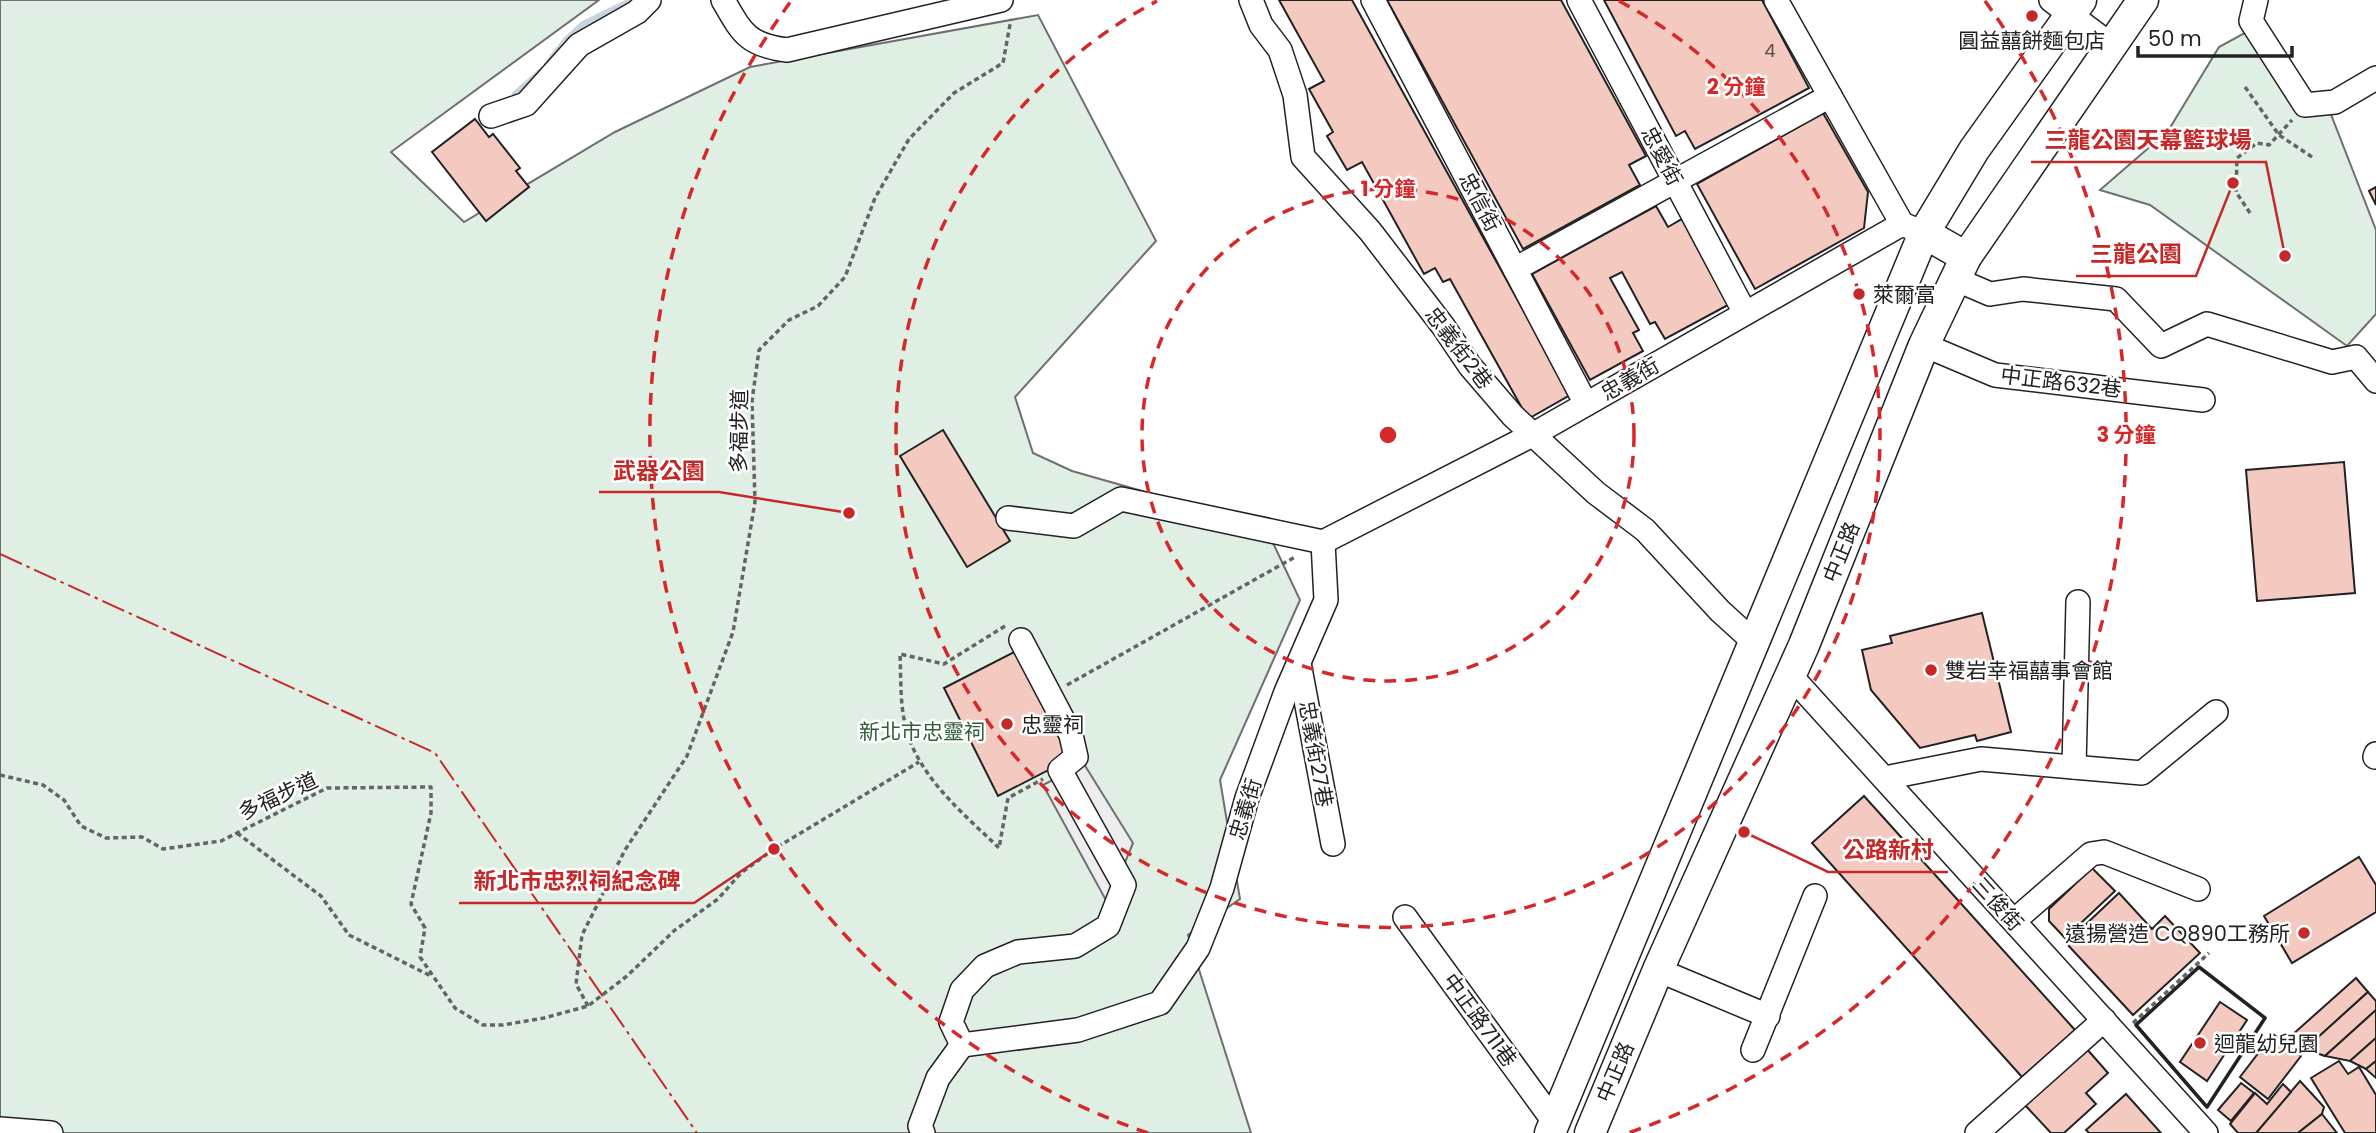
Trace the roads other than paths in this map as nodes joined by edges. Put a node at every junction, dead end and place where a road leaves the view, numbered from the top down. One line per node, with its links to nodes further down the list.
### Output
1 (649, 0): 14 (street)
2 (723, 0): 10 (street)
3 (1251, 0): 24 (street, 忠義街2巷)
4 (1373, 0): 18 (street, 忠信街)
5 (1579, 0): 15 (street, 忠愛街)
6 (1776, 0): 13 (street)
7 (2143, 0): 11 (main road, 中正路)
8 (2256, 0): 12 (street)
9 (2068, 5): 11 (street); 16 (main road, 中正路)
10 (1007, 6)
11 (2112, 46): 17 (main road, 中正路)
12 (2376, 79)
13 (1829, 96): 15 (street); 16 (street)
14 (491, 116)
15 (1675, 181): 18 (street); 19 (street, 忠愛街)
16 (1913, 228): 17 (main road); 19 (street, 忠義街); 29 (main road, 中正路)
17 (1961, 268): 20 (main road, 中正路); 21 (street)
18 (1515, 269): 23 (street, 忠信街)
19 (1745, 313): 23 (street, 忠義街)
20 (1924, 345): 22 (street, 中正路632巷); 31 (main road, 中正路)
21 (2376, 381)
22 (2203, 400)
23 (1586, 404): 24 (street, 忠義街)
24 (1534, 434): 26 (street, 忠義街); 29 (street, 忠義街2巷)
25 (1007, 518): 26 (street)
26 (1323, 542): 30 (street, 忠義街)
27 (2078, 602): 33 (street)
28 (1021, 640): 43 (street)
29 (1753, 641): 31 (main road); 45 (main road, 中正路)
30 (1299, 663): 35 (street, 忠義街27巷); 43 (street, 忠義街)
31 (1790, 675): 34 (street, 三俊街); 40 (main road, 中正路)
32 (2216, 712): 33 (street)
33 (2074, 767): 34 (street)
34 (1885, 778): 39 (street, 三俊街)
35 (1332, 844)
36 (2198, 889): 39 (street)
37 (1815, 895): 41 (street)
38 (1405, 917): 45 (street, 中正路711巷)
39 (2014, 921): 42 (street, 三俊街)
40 (1658, 970): 41 (street); 49 (main road, 中正路)
41 (1768, 1016): 44 (street)
42 (2111, 1028): 50 (street); 51 (street, 三俊街)
43 (962, 1045): 48 (street)
44 (1752, 1051)
45 (1552, 1128)
46 (0, 1129): 47 (street)
47 (51, 1133)
48 (923, 1133)
49 (1590, 1133)
50 (1977, 1133)
51 (2206, 1133)

